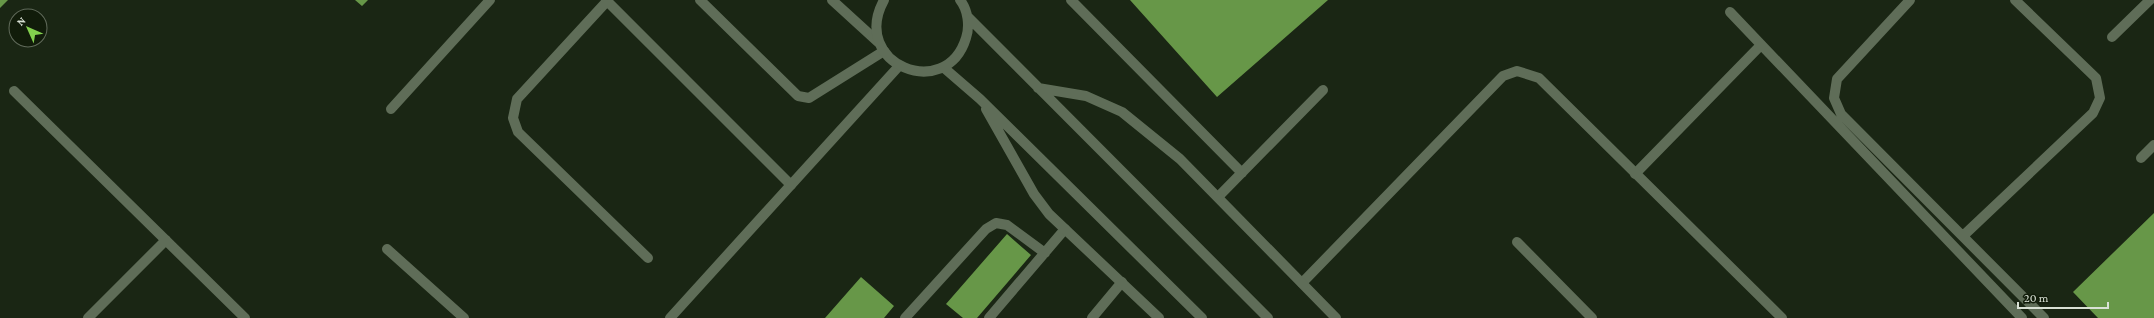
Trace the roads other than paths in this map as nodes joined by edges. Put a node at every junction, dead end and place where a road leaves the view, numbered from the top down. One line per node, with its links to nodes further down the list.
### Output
1 (490, 0): 22 (street)
2 (700, 0): 15 (street)
3 (832, 0): 15 (street)
4 (884, 0): 15 (street)
5 (960, 0): 12 (street)
6 (1071, 0): 25 (street)
7 (1910, 0): 30 (street)
8 (2015, 0): 30 (street)
9 (2150, 0): 13 (street)
10 (607, 1): 27 (street); 35 (street)
11 (1730, 12): 14 (street)
12 (967, 16): 17 (street); 18 (street)
13 (2112, 38)
14 (1761, 45): 26 (street); 51 (street)
15 (881, 47): 16 (street)
16 (899, 66): 17 (street); 27 (street)
17 (943, 67): 21 (street)
18 (1038, 88): 28 (street); 47 (street)
19 (1323, 90): 25 (street)
20 (14, 91): 31 (street)
21 (980, 99): 29 (street); 46 (street)
22 (391, 109)
23 (2154, 145): 24 (street)
24 (2141, 158)
25 (1242, 173): 28 (street)
26 (1636, 174): 37 (street); 50 (street)
27 (791, 185): 41 (street)
28 (1218, 197): 37 (street)
29 (1065, 229): 34 (street); 36 (street)
30 (1963, 236): 52 (street)
31 (166, 240): 38 (street); 39 (street)
32 (1518, 242): 49 (street)
33 (387, 249): 40 (street)
34 (1045, 253): 42 (street); 43 (street)
35 (648, 258)
36 (1122, 282): 44 (street); 45 (street)
37 (1302, 283): 48 (street)
38 (88, 318)
39 (245, 318)
40 (464, 318)
41 (670, 318)
42 (905, 318)
43 (988, 318)
44 (1092, 318)
45 (1159, 318)
46 (1202, 318)
47 (1268, 318)
48 (1336, 318)
49 (1592, 318)
50 (1782, 318)
51 (2022, 318)
52 (2044, 318)

